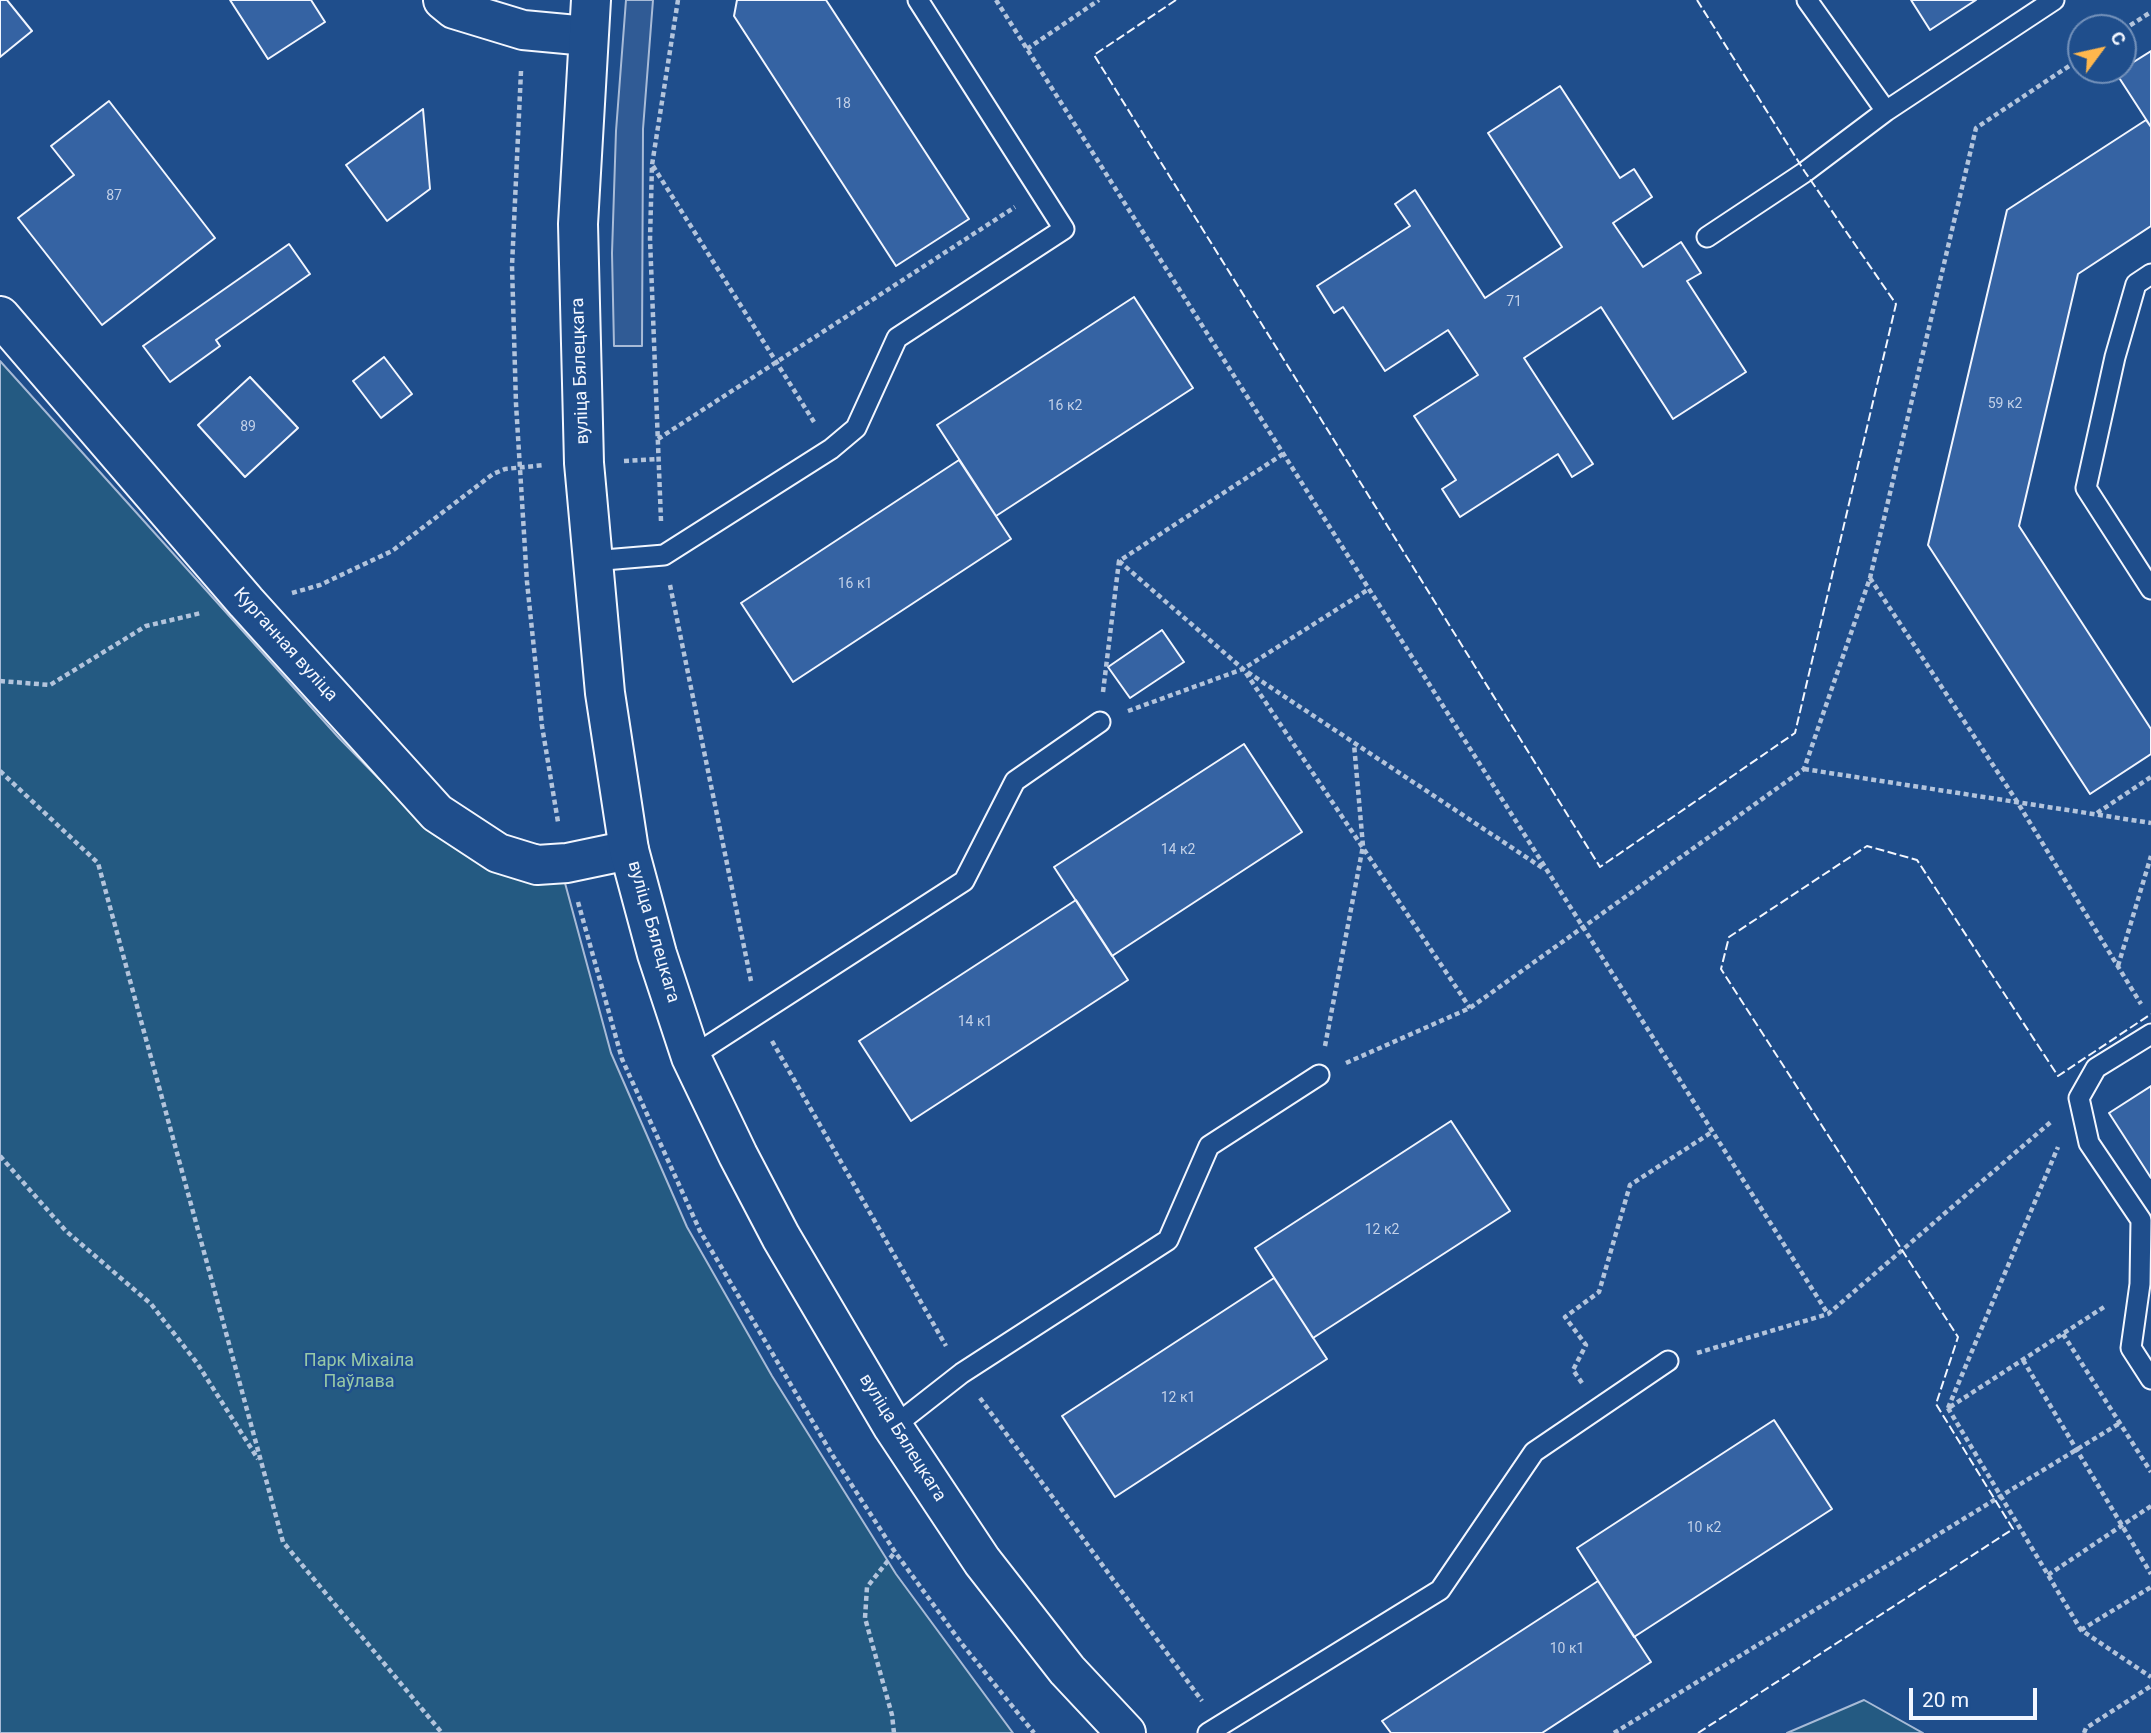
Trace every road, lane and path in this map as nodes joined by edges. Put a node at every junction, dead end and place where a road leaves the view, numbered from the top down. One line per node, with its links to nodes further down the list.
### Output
1 (443, 0): 8 (street)
2 (678, 0): 12 (path)
3 (918, 0): 13 (lane)
4 (996, 0): 9 (path)
5 (1099, 0): 9 (path)
6 (1807, 0): 11 (lane)
7 (2054, 0): 11 (lane)
8 (589, 18): 26 (street, вуліца Бялецкага)
9 (1027, 49): 20 (path)
10 (2067, 67): 28 (path)
11 (1885, 111): 14 (lane)
12 (652, 165): 17 (path); 18 (path)
13 (1040, 191): 17 (path); 19 (lane)
14 (1707, 237)
15 (2151, 275): 29 (lane)
16 (0, 316): 41 (street, Курганная вуліца)
17 (776, 363): 18 (path); 19 (path)
18 (657, 439): 21 (path)
19 (831, 449): 25 (lane)
20 (1283, 454): 27 (path); 30 (path)
21 (658, 458): 22 (path); 25 (path)
22 (617, 461)
23 (553, 465): 24 (path)
24 (519, 467)
25 (664, 555): 26 (lane); 48 (path)
26 (592, 561): 41 (street, вуліца Бялецкага)
27 (1119, 561): 31 (path); 32 (path)
28 (1870, 578): 34 (path); 37 (path)
29 (2151, 589)
30 (1369, 590): 31 (path); 43 (path)
31 (1243, 669): 32 (path); 33 (path); 40 (path)
32 (1100, 722): 48 (lane)
33 (1353, 743): 40 (path); 43 (path)
34 (1804, 769): 37 (path); 44 (path)
35 (0, 771): 67 (path)
36 (2151, 777): 38 (path)
37 (2016, 800): 38 (path); 45 (path)
38 (2096, 814): 39 (path)
39 (2151, 823)
40 (1363, 846): 47 (path); 51 (path)
41 (629, 850): 50 (street, вуліца Бялецкага)
42 (2151, 856): 45 (path)
43 (1548, 872): 44 (path)
44 (1583, 927): 47 (path); 53 (path)
45 (2118, 966): 46 (path)
46 (2143, 1006)
47 (1470, 1008): 51 (path)
48 (757, 1015): 50 (lane); 60 (path)
49 (2151, 1034): 52 (lane)
50 (691, 1056): 65 (street, вуліца Бялецкага)
51 (1319, 1075): 60 (lane)
52 (2079, 1098): 55 (lane); 56 (path); 63 (path)
53 (1712, 1132): 56 (path); 62 (path)
54 (0, 1156): 67 (path)
55 (2140, 1284): 57 (path); 61 (lane)
56 (1828, 1314): 59 (path)
57 (2063, 1334): 58 (path); 64 (path)
58 (2023, 1360): 63 (path); 66 (path)
59 (1668, 1361): 62 (lane)
60 (962, 1373): 65 (lane); 79 (path)
61 (2151, 1379)
62 (1597, 1407): 79 (lane)
63 (1948, 1408): 69 (path)
64 (2120, 1423): 66 (path); 68 (path)
65 (893, 1427): 82 (street, вуліца Бялецкага)
66 (2076, 1450): 69 (path); 71 (path)
67 (261, 1462): 80 (path)
68 (2151, 1472)
69 (2001, 1496): 74 (path); 83 (path)
70 (2151, 1506): 71 (path)
71 (2122, 1525): 73 (path); 74 (path)
72 (895, 1552): 81 (path)
73 (2151, 1574)
74 (2048, 1575): 76 (path)
75 (2151, 1587): 76 (path)
76 (2081, 1629): 77 (path)
77 (2151, 1677)
78 (2151, 1686): 84 (path)
79 (1214, 1729)
80 (442, 1733)
81 (894, 1733)
82 (1126, 1733)
83 (1614, 1733)
84 (2084, 1733)

